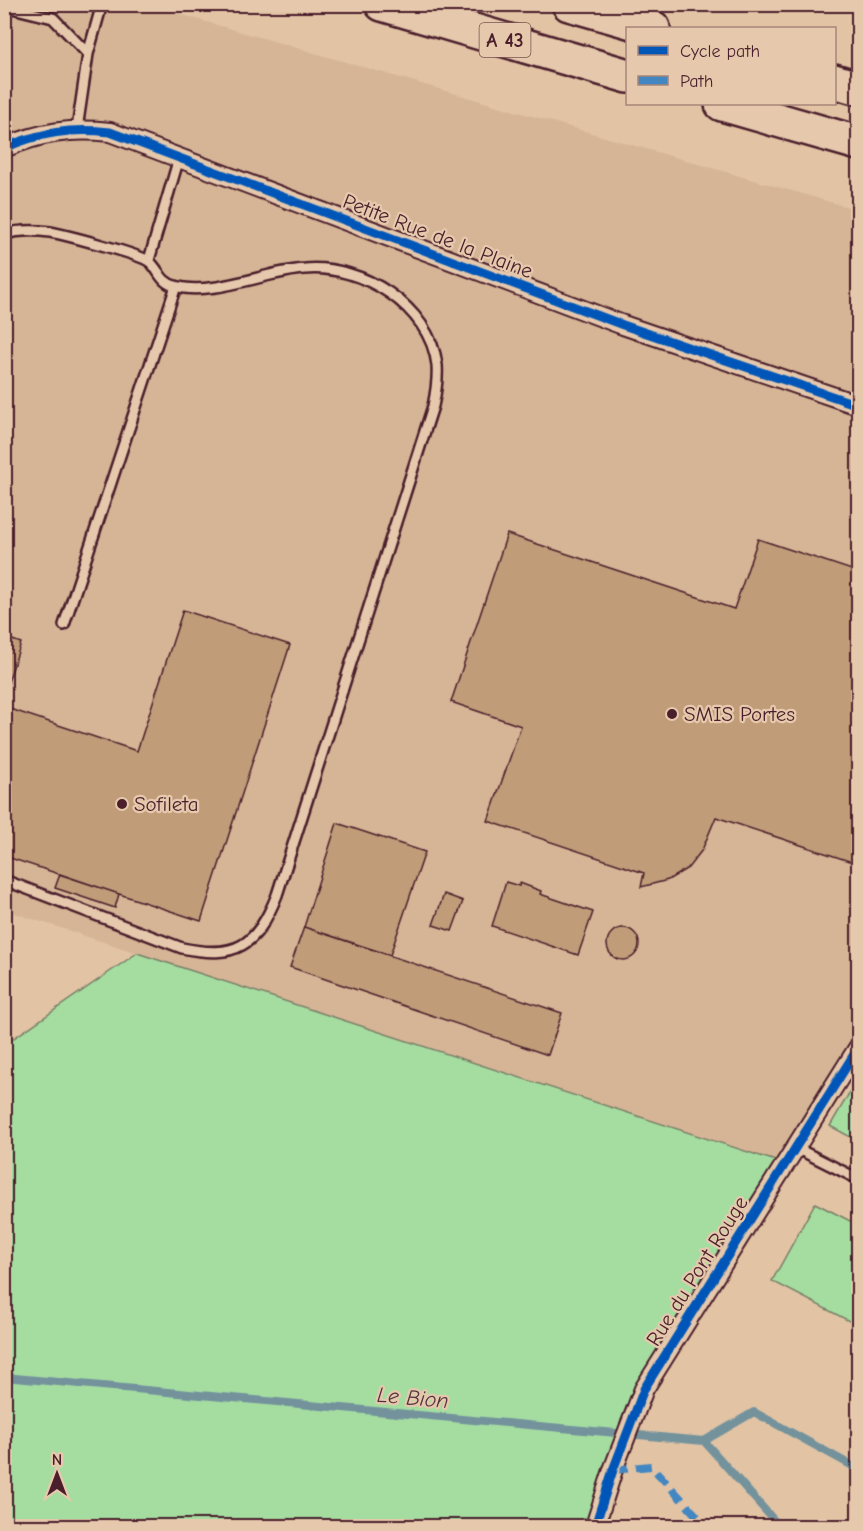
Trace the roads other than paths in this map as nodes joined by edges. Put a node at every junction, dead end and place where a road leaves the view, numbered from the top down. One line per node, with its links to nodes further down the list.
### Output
1 (102, 4): 6 (lane)
2 (382, 4): 7 (highway, A 43)
3 (569, 4): 5 (highway)
4 (4, 6): 6 (lane)
5 (650, 27)
6 (88, 54): 11 (lane)
7 (626, 76)
8 (836, 82): 9 (highway)
9 (858, 88)
10 (725, 105): 12 (highway)
11 (77, 129): 13 (street, Petite Rue de la Plaine); 14 (street, Petite Rue de la Plaine)
12 (858, 143)
13 (4, 148)
14 (179, 158): 16 (lane); 18 (street, Petite Rue de la Plaine)
15 (4, 234): 16 (lane)
16 (149, 260): 17 (lane)
17 (176, 286): 19 (lane); 20 (lane)
18 (858, 405)
19 (63, 625)
20 (4, 880)
21 (858, 1048): 22 (street, Rue du Pont Rouge)
22 (796, 1148): 23 (lane); 24 (street, Rue du Pont Rouge)
23 (858, 1179)
24 (595, 1527)

